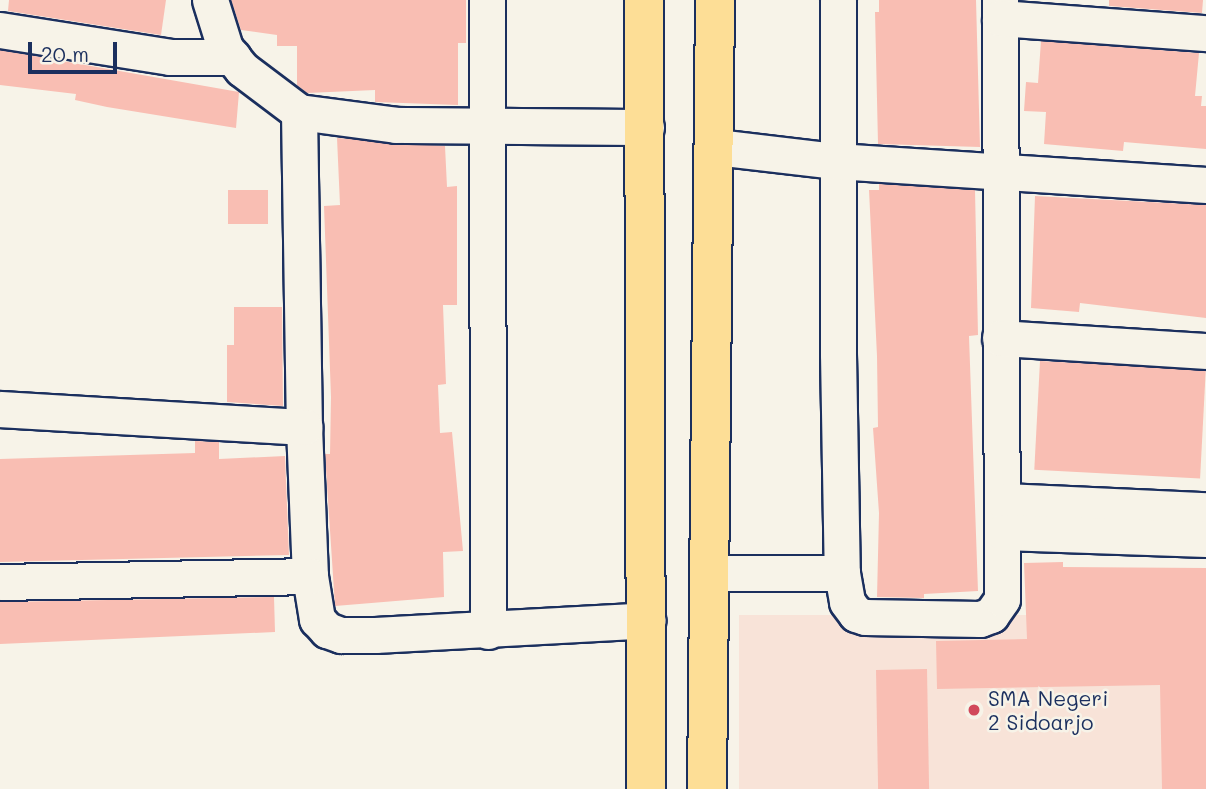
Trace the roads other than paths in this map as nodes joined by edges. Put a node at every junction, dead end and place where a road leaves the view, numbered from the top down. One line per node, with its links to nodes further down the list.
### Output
1 (210, 0): 9 (street)
2 (487, 0): 11 (street)
3 (644, 0): 12 (main road)
4 (715, 0): 13 (main road)
5 (838, 0): 14 (street)
6 (1000, 9): 8 (street); 15 (street)
7 (0, 30): 9 (street)
8 (1206, 33)
9 (233, 57): 10 (street)
10 (299, 112): 11 (street); 20 (street)
11 (486, 127): 12 (street); 29 (street)
12 (646, 127): 28 (main road)
13 (716, 147): 14 (street); 24 (main road)
14 (836, 161): 15 (street); 25 (street)
15 (998, 173): 16 (street); 17 (street)
16 (1206, 185)
17 (1000, 338): 18 (street); 22 (street)
18 (1206, 351)
19 (0, 409): 20 (street)
20 (304, 426): 26 (street)
21 (1206, 510): 22 (street)
22 (1004, 516): 23 (street); 25 (street)
23 (1206, 539)
24 (712, 573): 25 (street); 31 (main road)
25 (842, 573)
26 (310, 576): 27 (street); 29 (street)
27 (0, 582)
28 (648, 620): 29 (street); 30 (main road)
29 (488, 631)
30 (646, 789)
31 (707, 789)

